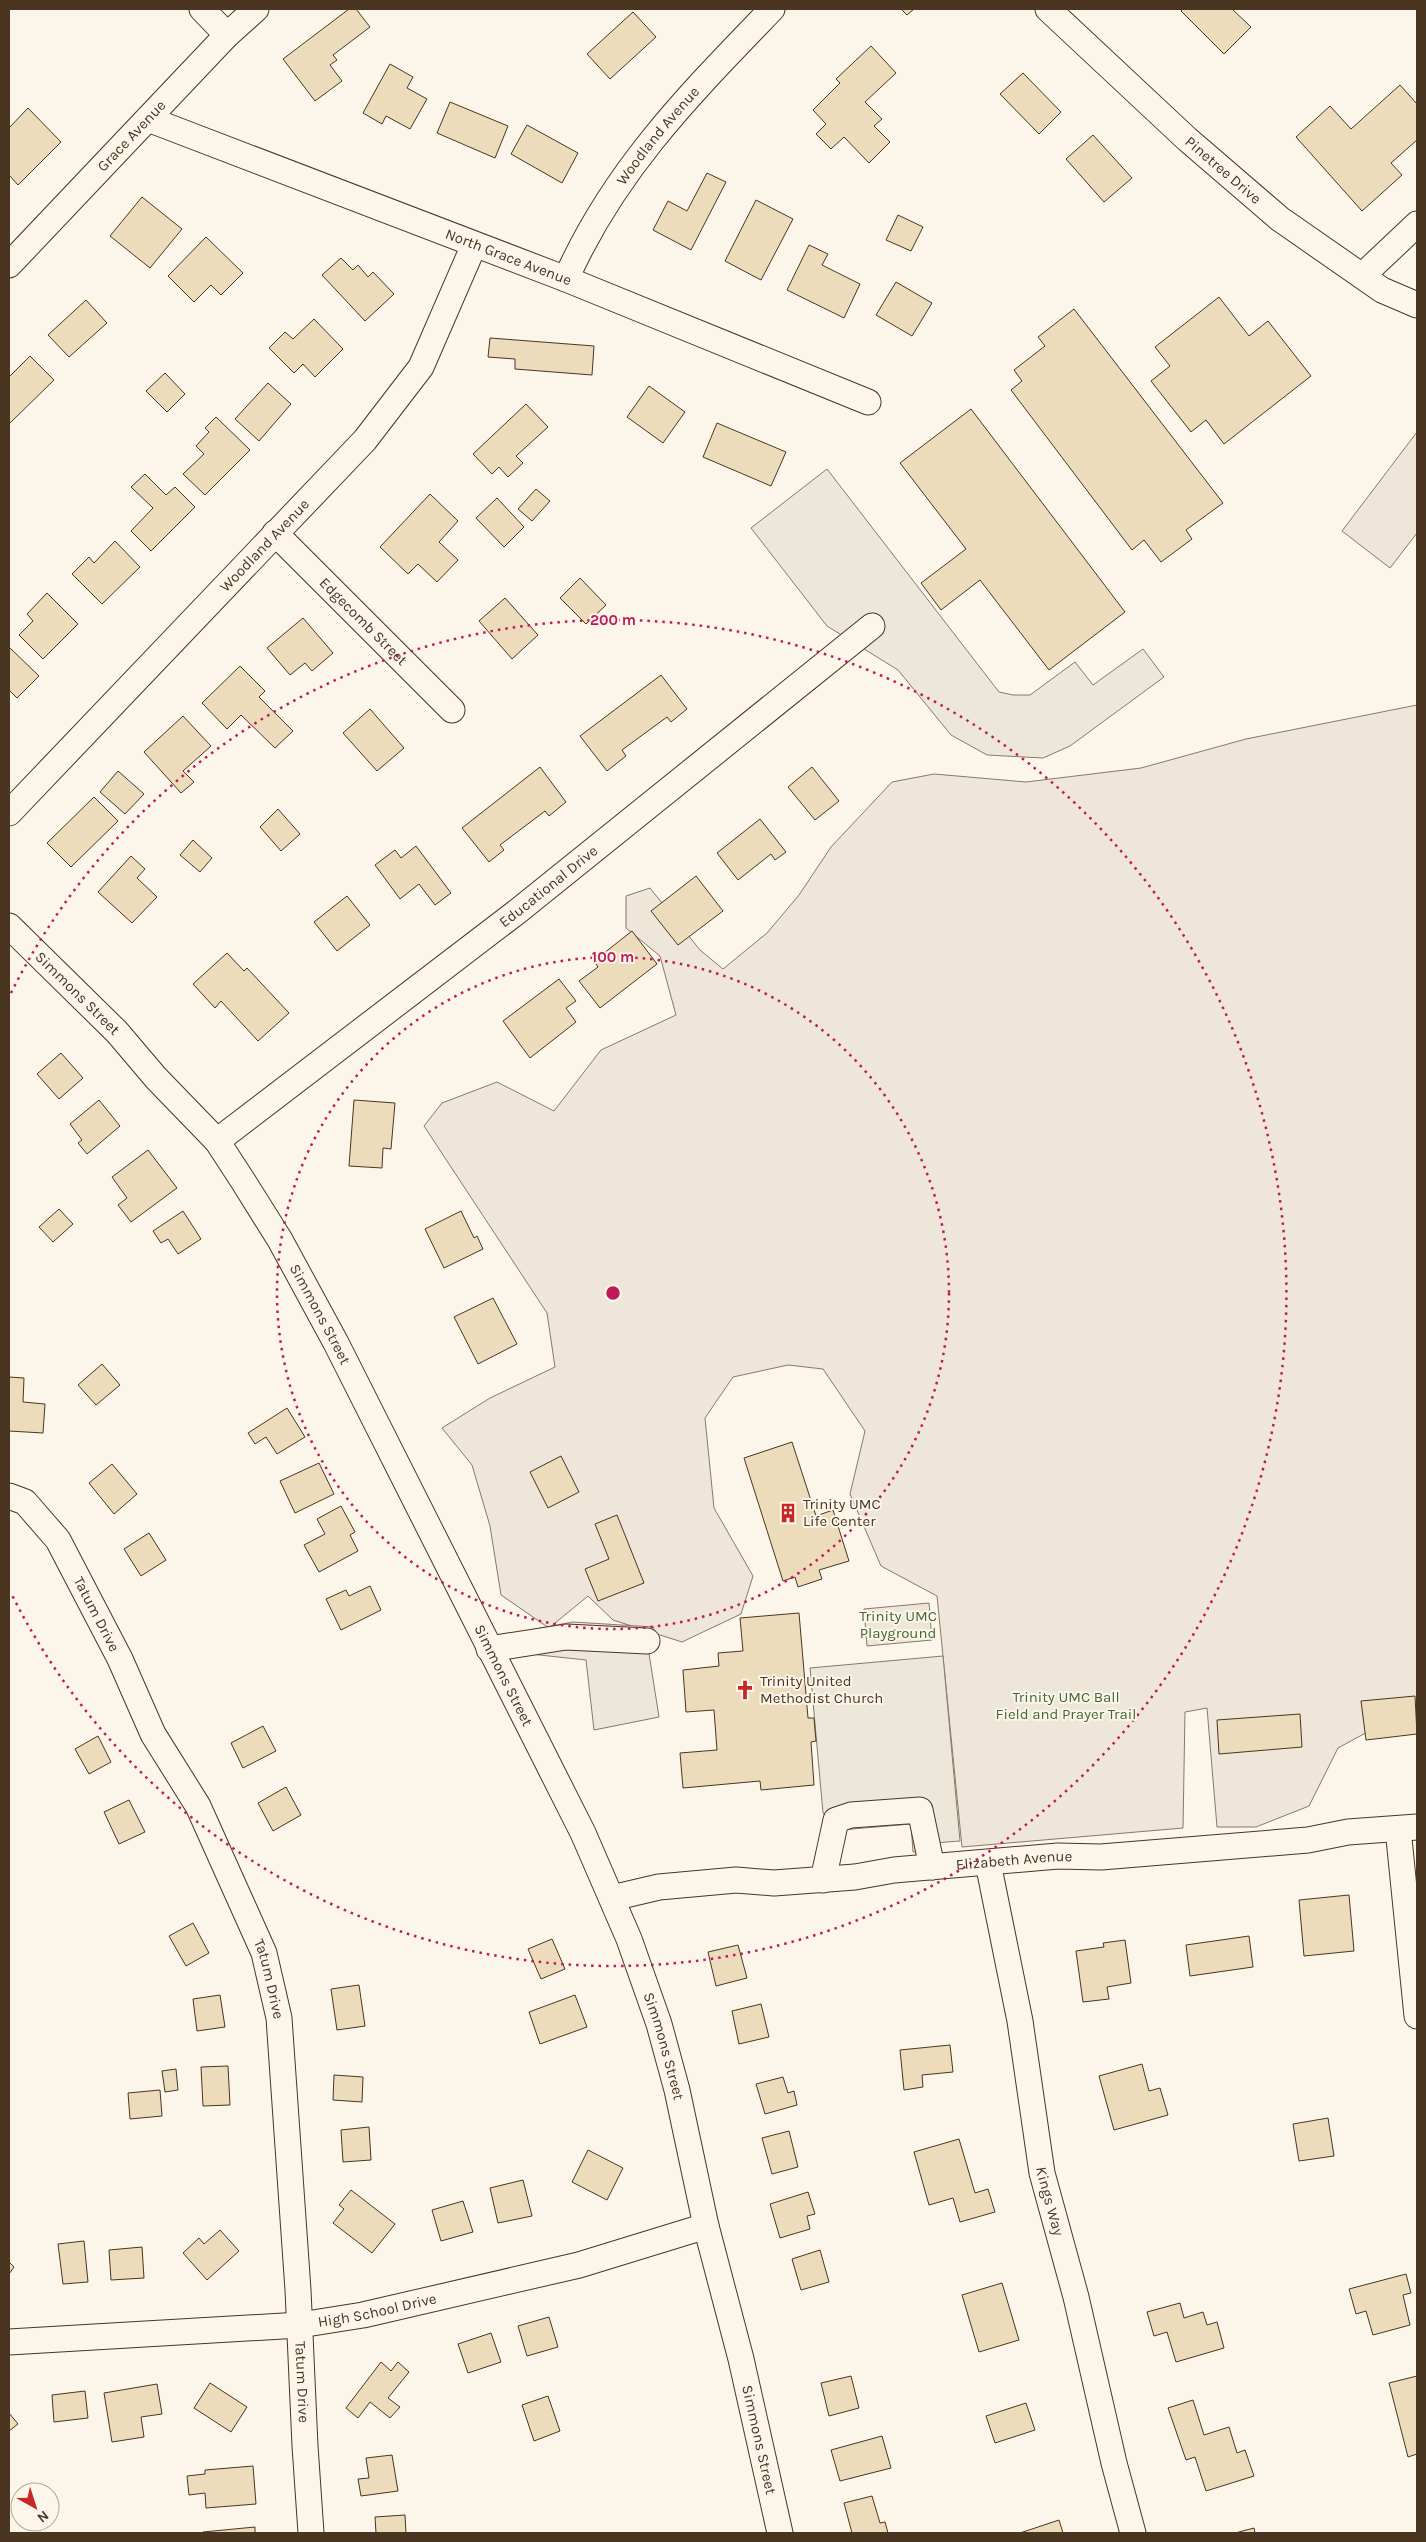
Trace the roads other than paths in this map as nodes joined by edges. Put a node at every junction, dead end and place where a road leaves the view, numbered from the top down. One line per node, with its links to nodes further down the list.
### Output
1 (202, 9): 5 (street)
2 (256, 9): 5 (street, Grace Avenue)
3 (772, 9): 11 (street, Woodland Avenue)
4 (1048, 9): 10 (street, Pinetree Drive)
5 (227, 35): 6 (street, Grace Avenue)
6 (148, 119): 8 (street, North Grace Avenue); 9 (street, Grace Avenue)
7 (1417, 224): 10 (street)
8 (474, 245): 11 (street, North Grace Avenue); 14 (street, Woodland Avenue)
9 (9, 265)
10 (1362, 276): 12 (street, Pinetree Drive)
11 (566, 279): 13 (street, North Grace Avenue)
12 (1417, 305)
13 (868, 402)
14 (275, 533): 16 (street, Edgecomb Street); 17 (street, Woodland Avenue)
15 (872, 626): 19 (street, Educational Drive)
16 (452, 710)
17 (9, 812)
18 (9, 926): 19 (street, Simmons Street)
19 (217, 1140): 22 (street, Simmons Street)
20 (9, 1496): 30 (street, Tatum Drive)
21 (647, 1641): 22 (street)
22 (489, 1649): 27 (street, Simmons Street)
23 (1407, 1828): 24 (street, Elizabeth Avenue); 28 (street)
24 (988, 1863): 25 (street, Elizabeth Avenue); 34 (street, Kings Way)
25 (932, 1867): 26 (street, Elizabeth Avenue); 26 (street)
26 (823, 1880): 27 (street, Elizabeth Avenue)
27 (612, 1898): 29 (street, Simmons Street)
28 (1417, 2016)
29 (706, 2226): 30 (street, High School Drive); 33 (street, Simmons Street)
30 (300, 2324): 31 (street, High School Drive); 32 (street, Tatum Drive)
31 (9, 2342)
32 (311, 2533)
33 (780, 2533)
34 (1133, 2533)

